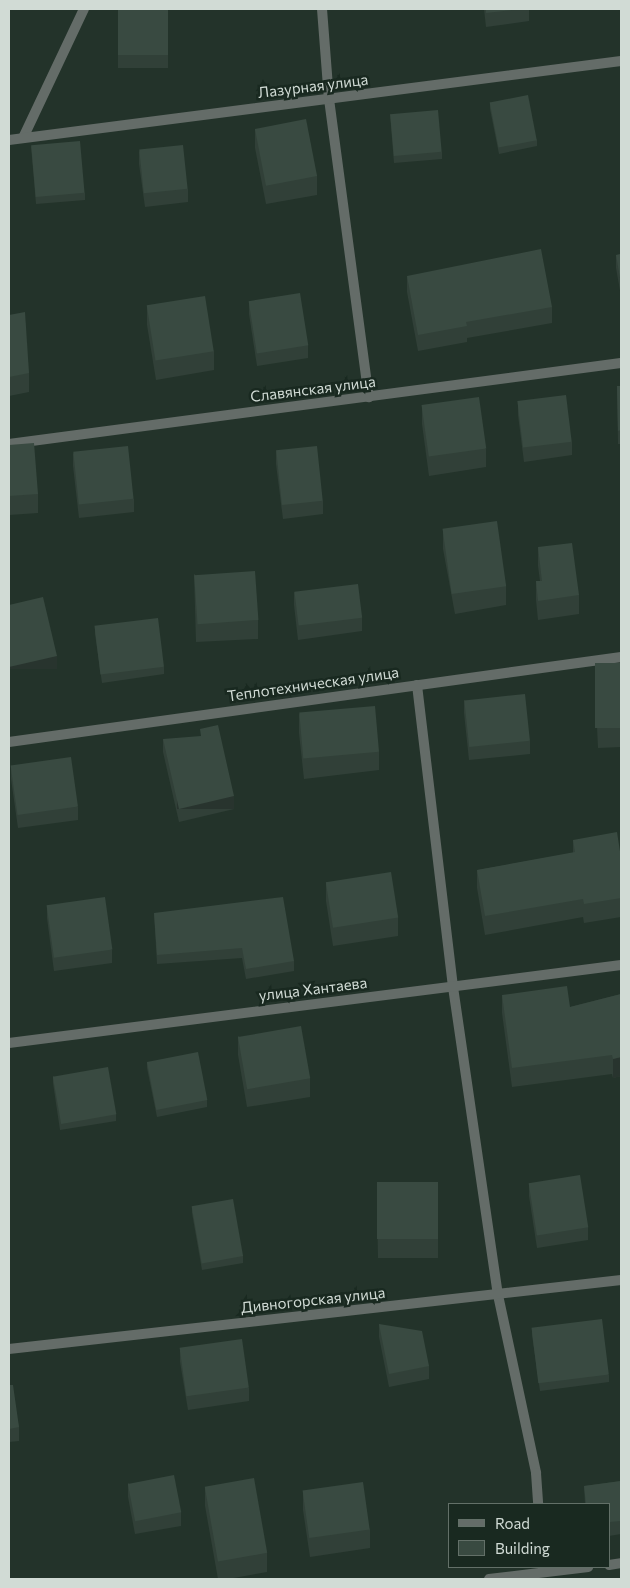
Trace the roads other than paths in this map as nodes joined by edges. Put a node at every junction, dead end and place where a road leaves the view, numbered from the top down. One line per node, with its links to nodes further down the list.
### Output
1 (84, 9): 5 (street)
2 (322, 9): 4 (street)
3 (621, 61): 4 (street, Лазурная улица)
4 (329, 99): 5 (street, Лазурная улица); 8 (street)
5 (23, 138): 6 (street, Лазурная улица)
6 (9, 140)
7 (621, 363): 8 (street, Славянская улица)
8 (369, 397): 9 (street, Славянская улица)
9 (9, 444)
10 (621, 657): 11 (street, Теплотехническая улица)
11 (417, 685): 12 (street, Теплотехническая улица); 14 (street)
12 (9, 742)
13 (621, 966): 14 (street, улица Хантаева)
14 (453, 987): 15 (street, улица Хантаева); 17 (street)
15 (9, 1043)
16 (621, 1280): 17 (street, Дивногорская улица)
17 (498, 1295): 18 (street, Дивногорская улица); 19 (street)
18 (9, 1349)
19 (538, 1503)
20 (580, 1568): 21 (street)
21 (540, 1573): 22 (street)
22 (489, 1579)

